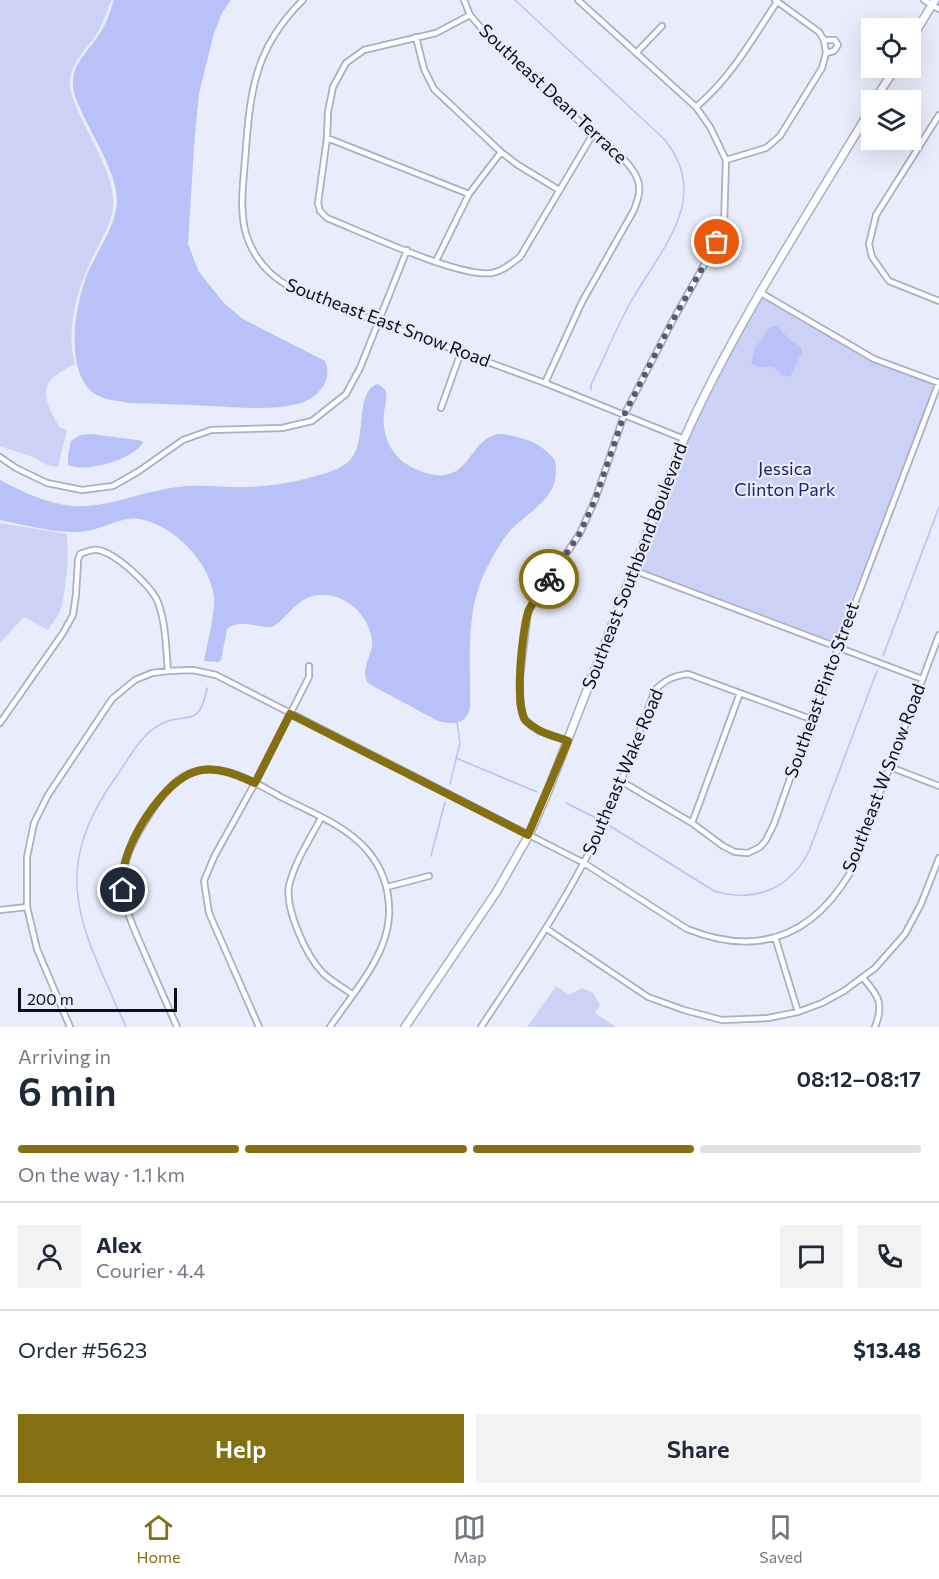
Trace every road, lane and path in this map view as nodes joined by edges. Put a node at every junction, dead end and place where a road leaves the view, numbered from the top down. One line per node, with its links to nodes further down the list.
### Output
1 (303, 0): 27 (street, Southeast East Snow Road)
2 (464, 0): 7 (street, Southeast Dean Terrace)
3 (579, 0): 12 (street)
4 (924, 0): 6 (street)
5 (776, 1): 11 (street); 14 (street)
6 (935, 5): 8 (street)
7 (470, 15): 10 (street); 17 (street, Southeast Dean Terrace)
8 (921, 25)
9 (662, 26): 12 (street)
10 (416, 37): 18 (street); 19 (street)
11 (824, 40): 13 (street); 13 (street)
12 (636, 53): 14 (street)
13 (826, 53): 20 (street)
14 (696, 107): 20 (street)
15 (939, 115): 26 (street)
16 (861, 125): 25 (street, Southeast Southbend Boulevard)
17 (593, 134): 21 (street); 29 (street, Southeast Dean Terrace)
18 (327, 138): 22 (street); 23 (street)
19 (501, 152): 21 (street); 22 (street)
20 (726, 160): 32 (street)
21 (559, 190): 24 (street)
22 (469, 194): 24 (street)
23 (407, 250): 24 (street); 27 (street)
24 (436, 261)
25 (760, 293): 30 (street); 33 (street, Southeast Southbend Boulevard)
26 (939, 301)
27 (378, 323): 28 (street, Southeast East Snow Road); 34 (street)
28 (461, 352): 29 (street, Southeast East Snow Road); 31 (street)
29 (545, 383): 32 (street, Southeast East Snow Road)
30 (939, 383): 37 (street, Southeast Pinto Street)
31 (441, 408)
32 (624, 415): 33 (street, Southeast East Snow Road); 45 (street)
33 (684, 439): 35 (street, Southeast Southbend Boulevard)
34 (0, 457)
35 (633, 570): 37 (street); 45 (street, Southeast Southbend Boulevard)
36 (939, 635): 40 (street, Southeast W Snow Road)
37 (838, 648): 40 (street); 43 (street, Southeast Pinto Street)
38 (309, 666): 42 (street)
39 (168, 670): 42 (street, Southeast W Snow Road); 44 (street); 57 (street, Southeast W Snow Road)
40 (921, 679): 46 (street, Southeast W Snow Road)
41 (740, 693): 43 (street, Southeast Wake Road); 47 (street, Southeast Wake Road); 51 (street)
42 (290, 714): 48 (street); 52 (street, Southeast W Snow Road)
43 (811, 719): 51 (street, Southeast Pinto Street)
44 (0, 723)
45 (568, 741): 52 (street, Southeast Southbend Boulevard)
46 (890, 767): 49 (street); 60 (street, Southeast W Snow Road)
47 (621, 781): 51 (street, Southeast Pinto Street); 54 (street, Southeast Wake Road)
48 (255, 783): 50 (street); 66 (street); 67 (street)
49 (939, 786)
50 (321, 818): 56 (street); 62 (street)
51 (692, 823)
52 (528, 835): 54 (street, Southeast W Snow Road); 69 (street, Southeast Southbend Boulevard)
53 (939, 858): 61 (street)
54 (584, 863): 59 (street, Southeast Wake Road); 60 (street, Southeast W Snow Road)
55 (429, 876): 56 (street)
56 (387, 887): 62 (street)
57 (27, 907): 58 (street); 65 (street, Southeast W Snow Road)
58 (0, 910)
59 (547, 929): 64 (street); 70 (street, Southeast Wake Road)
60 (776, 937): 63 (street)
61 (863, 978): 63 (street); 72 (street)
62 (352, 994): 68 (street)
63 (798, 1012): 64 (street)
64 (722, 1020): 71 (street)
65 (70, 1027)
66 (177, 1027)
67 (259, 1027)
68 (330, 1027)
69 (405, 1027)
70 (481, 1027)
71 (723, 1027)
72 (875, 1027)

